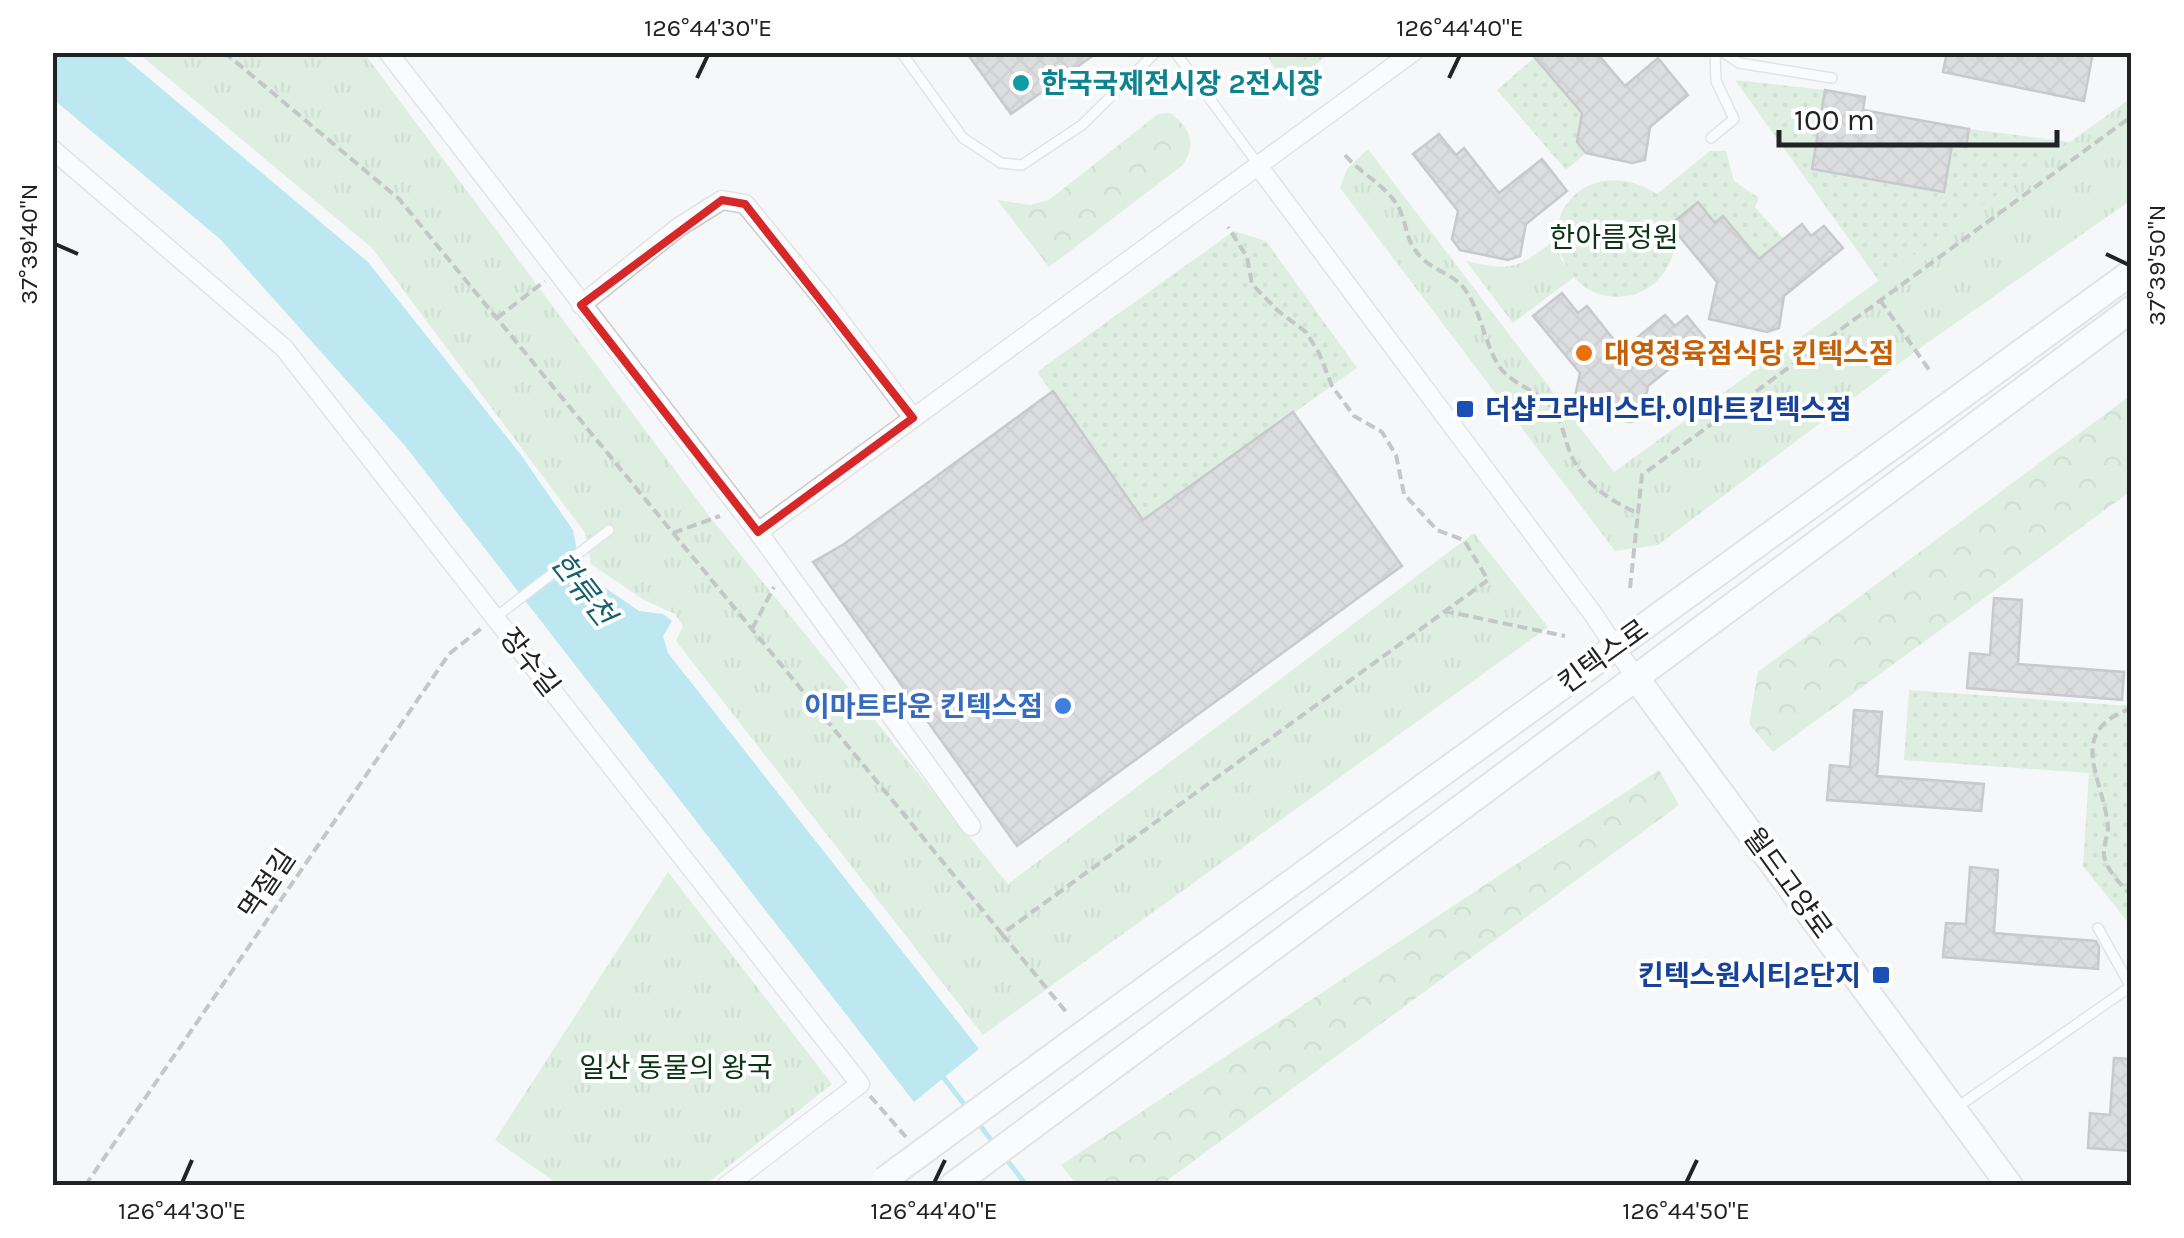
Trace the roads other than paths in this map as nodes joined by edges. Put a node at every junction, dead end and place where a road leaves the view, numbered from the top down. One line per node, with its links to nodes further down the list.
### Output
1 (388, 52): 13 (street)
2 (900, 52): 3 (lane)
3 (1156, 52)
4 (1175, 52): 11 (lane)
5 (1413, 52): 11 (street)
6 (1715, 52): 9 (lane)
7 (1723, 52): 8 (lane)
8 (1832, 78)
9 (1712, 138)
10 (52, 149): 18 (street, 장수길)
11 (1259, 166): 15 (street); 19 (street)
12 (2132, 272): 19 (main road, 킨텍스로)
13 (582, 305): 15 (street); 17 (street)
14 (2132, 310): 20 (main road, 킨텍스로)
15 (913, 418): 17 (street)
16 (609, 530): 18 (lane)
17 (758, 532): 21 (street)
18 (495, 618): 26 (street, 장수길)
19 (1616, 646): 20 (street); 25 (main road, 킨텍스로, bridge)
20 (1636, 678): 24 (main road, 월드고양로); 27 (main road, 킨텍스로)
21 (971, 826)
22 (2098, 928): 23 (lane)
23 (2131, 988): 24 (lane)
24 (1952, 1110): 28 (main road, 월드고양로)
25 (880, 1183)
26 (726, 1186)
27 (952, 1186)
28 (2010, 1186)

